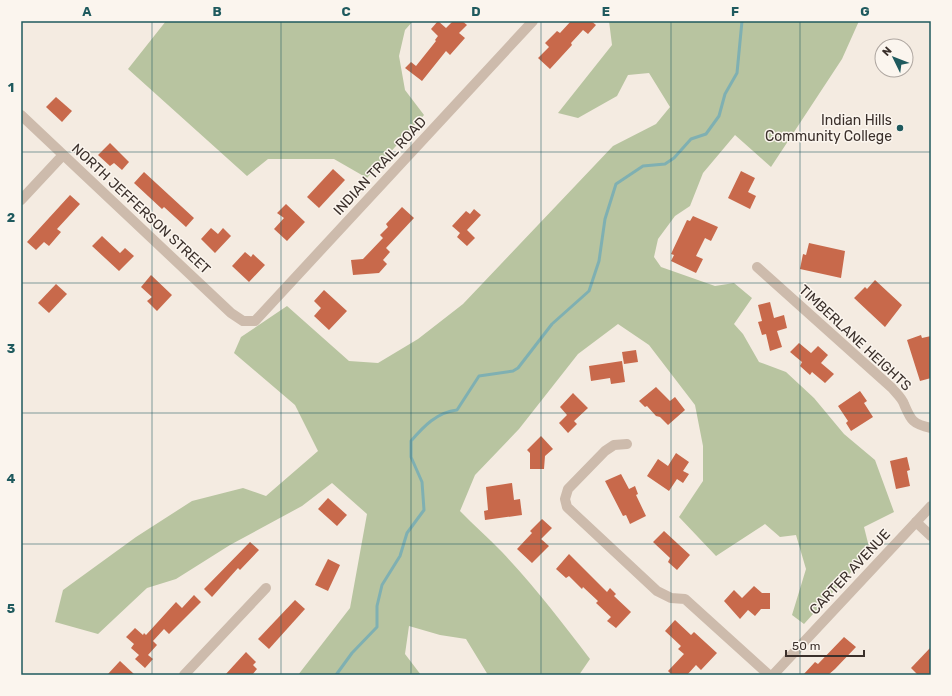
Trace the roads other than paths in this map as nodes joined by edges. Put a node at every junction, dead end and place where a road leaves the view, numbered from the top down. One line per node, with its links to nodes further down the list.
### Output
1 (533, 21): 6 (street, INDIAN TRAIL ROAD)
2 (21, 115): 3 (street, NORTH JEFFERSON STREET)
3 (63, 155): 4 (street); 6 (street, NORTH JEFFERSON STREET)
4 (21, 200)
5 (757, 267): 7 (street, TIMBERLANE HEIGHTS)
6 (243, 320)
7 (931, 428)
8 (627, 444): 14 (street)
9 (931, 506): 10 (street, CARTER AVENUE)
10 (916, 522): 11 (street); 15 (street, CARTER AVENUE)
11 (931, 536)
12 (266, 588): 13 (street)
13 (184, 675)
14 (769, 675)
15 (773, 675)

